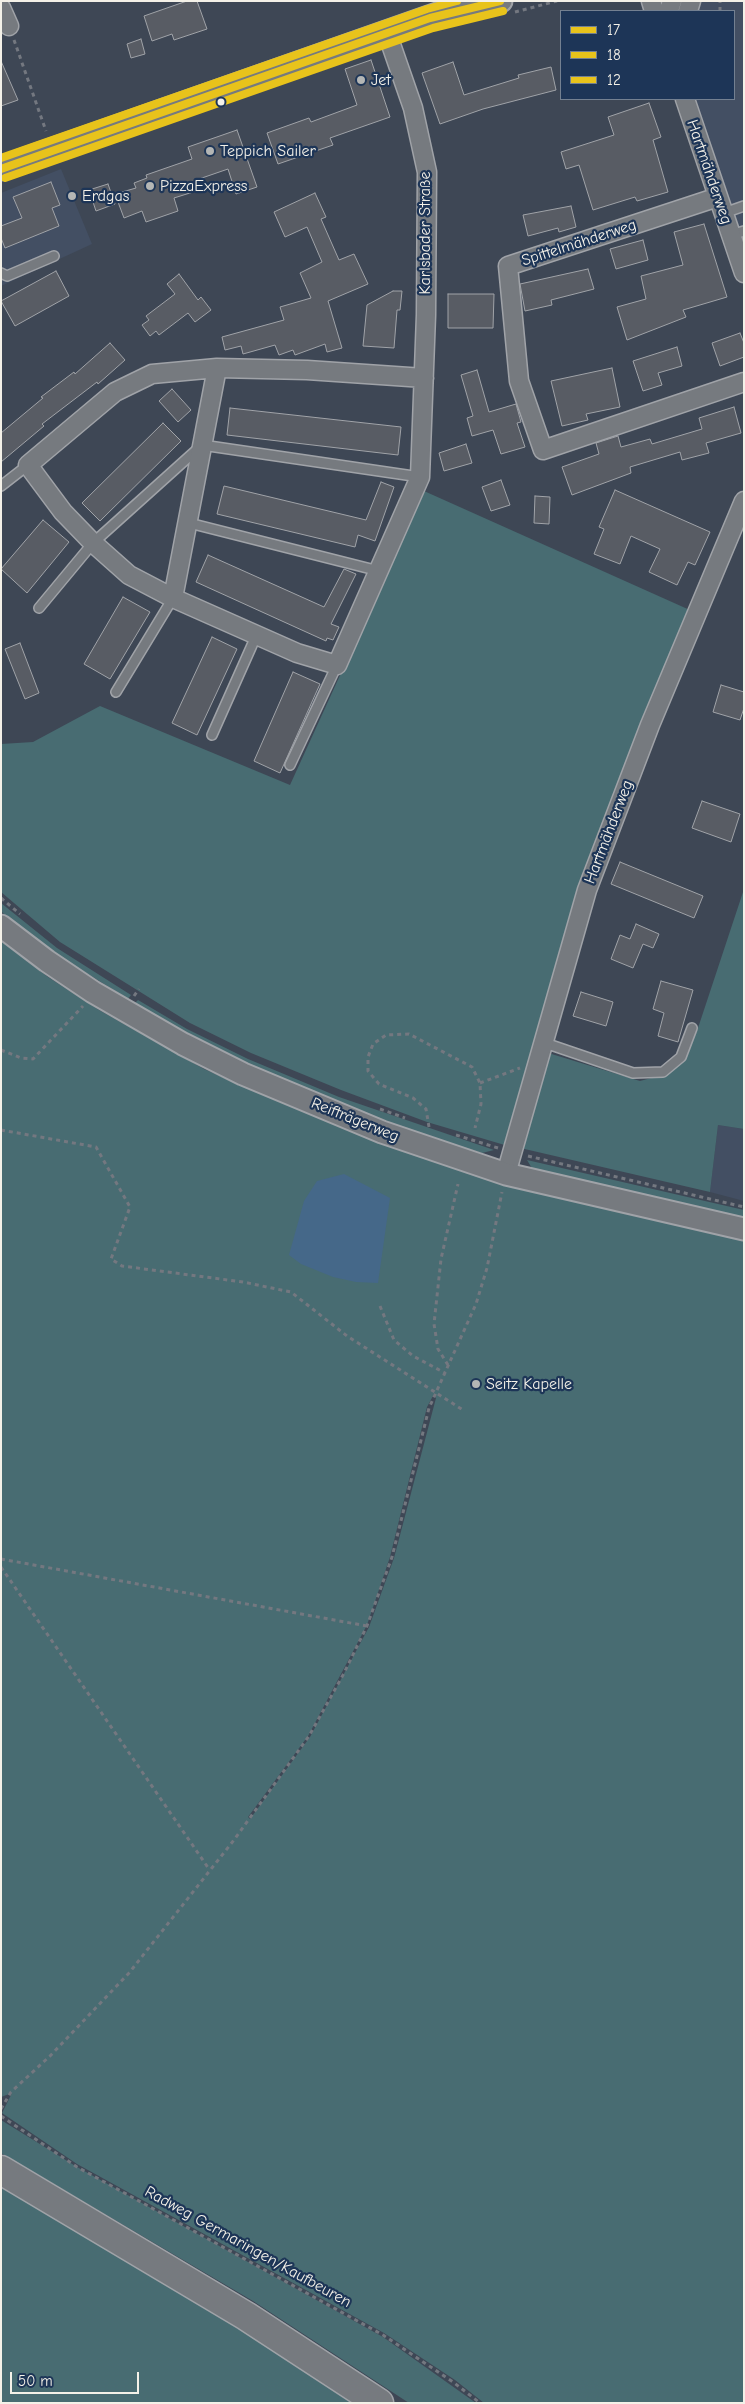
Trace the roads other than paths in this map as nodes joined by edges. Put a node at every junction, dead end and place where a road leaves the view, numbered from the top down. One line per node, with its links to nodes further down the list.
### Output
1 (474, 1): 4 (street)
2 (502, 1): 4 (street)
3 (1, 8): 5 (street)
4 (430, 18): 6 (street)
5 (9, 26)
6 (387, 33): 8 (street); 16 (street, Karlsbader Straße)
7 (685, 100): 9 (street, Hartmähderweg)
8 (1, 169)
9 (721, 205): 10 (lane); 11 (street, Hartmähderweg); 17 (street, Spittelmähderweg)
10 (744, 206)
11 (737, 233): 14 (street, Hartmähderweg)
12 (54, 256): 13 (lane)
13 (1, 273)
14 (744, 273)
15 (217, 368): 16 (street); 18 (street); 19 (street)
16 (424, 378): 20 (street, Karlsbader Straße)
17 (744, 382)
18 (202, 445): 20 (lane); 23 (street); 24 (lane)
19 (28, 465): 21 (lane); 24 (street)
20 (420, 477): 25 (street, Karlsbader Straße)
21 (1, 486)
22 (744, 500): 35 (street, Hartmähderweg)
23 (188, 523): 25 (lane); 26 (street)
24 (93, 543): 26 (street); 27 (lane)
25 (379, 571): 29 (street, Karlsbader Straße)
26 (173, 598): 28 (street); 30 (lane)
27 (39, 608)
28 (257, 634): 29 (street); 31 (lane)
29 (338, 665): 32 (lane, Karlsbader Straße)
30 (116, 692)
31 (212, 735)
32 (290, 765)
33 (1, 926): 36 (street, Reifträgerweg)
34 (692, 1028): 35 (lane)
35 (542, 1042): 36 (street, Hartmähderweg)
36 (506, 1174): 37 (street, Reifträgerweg)
37 (744, 1229)
38 (1, 2170): 39 (highway)
39 (379, 2403)

